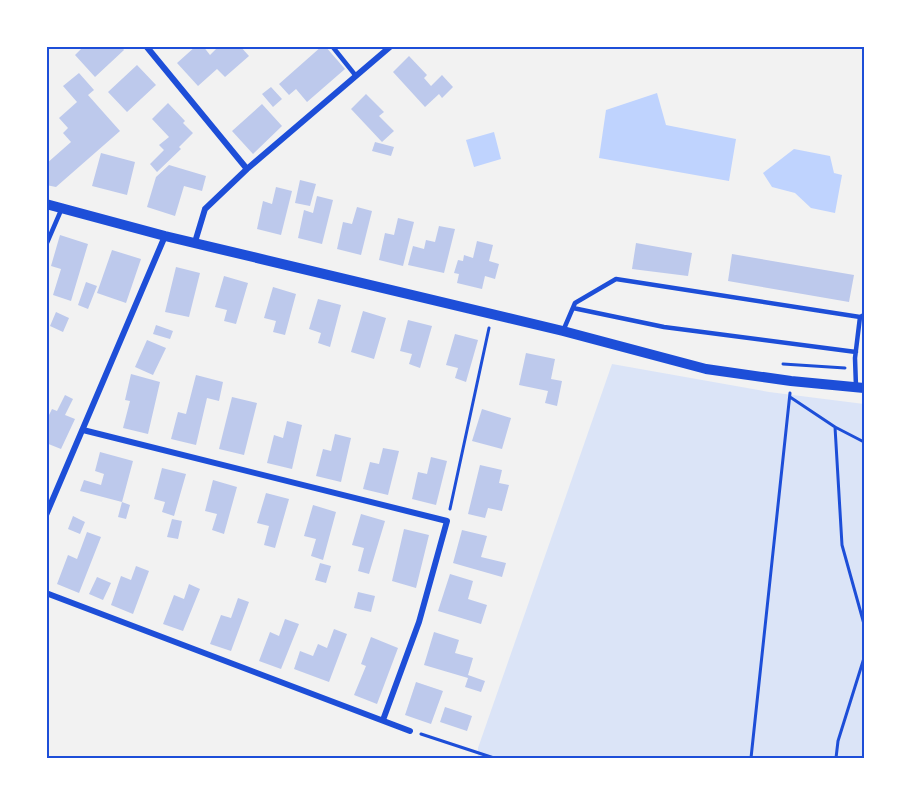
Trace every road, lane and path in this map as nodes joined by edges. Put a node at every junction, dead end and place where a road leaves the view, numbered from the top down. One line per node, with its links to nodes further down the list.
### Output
1 (146, 46): 5 (street)
2 (332, 46): 4 (lane)
3 (391, 46): 4 (street)
4 (356, 76): 5 (street)
5 (247, 169): 9 (street)
6 (46, 204): 7 (street)
7 (62, 208): 8 (street); 10 (lane)
8 (165, 236): 9 (street); 22 (street)
9 (195, 242): 12 (street)
10 (46, 246)
11 (573, 308): 13 (lane); 14 (lane); 15 (lane)
12 (492, 315): 14 (street); 25 (path)
13 (862, 316): 15 (lane)
14 (563, 331): 18 (street)
15 (856, 352): 17 (lane)
16 (780, 364): 17 (path)
17 (855, 367): 19 (lane)
18 (791, 381): 19 (street); 20 (path)
19 (860, 387)
20 (790, 397): 21 (path); 32 (path)
21 (836, 428): 23 (path); 27 (path)
22 (83, 430): 24 (street); 25 (street)
23 (864, 442)
24 (46, 515)
25 (447, 521): 29 (street)
26 (46, 593): 29 (street)
27 (864, 624)
28 (864, 658): 33 (path)
29 (383, 720): 30 (street)
30 (410, 731): 31 (path)
31 (494, 759)
32 (751, 759)
33 (836, 759)

